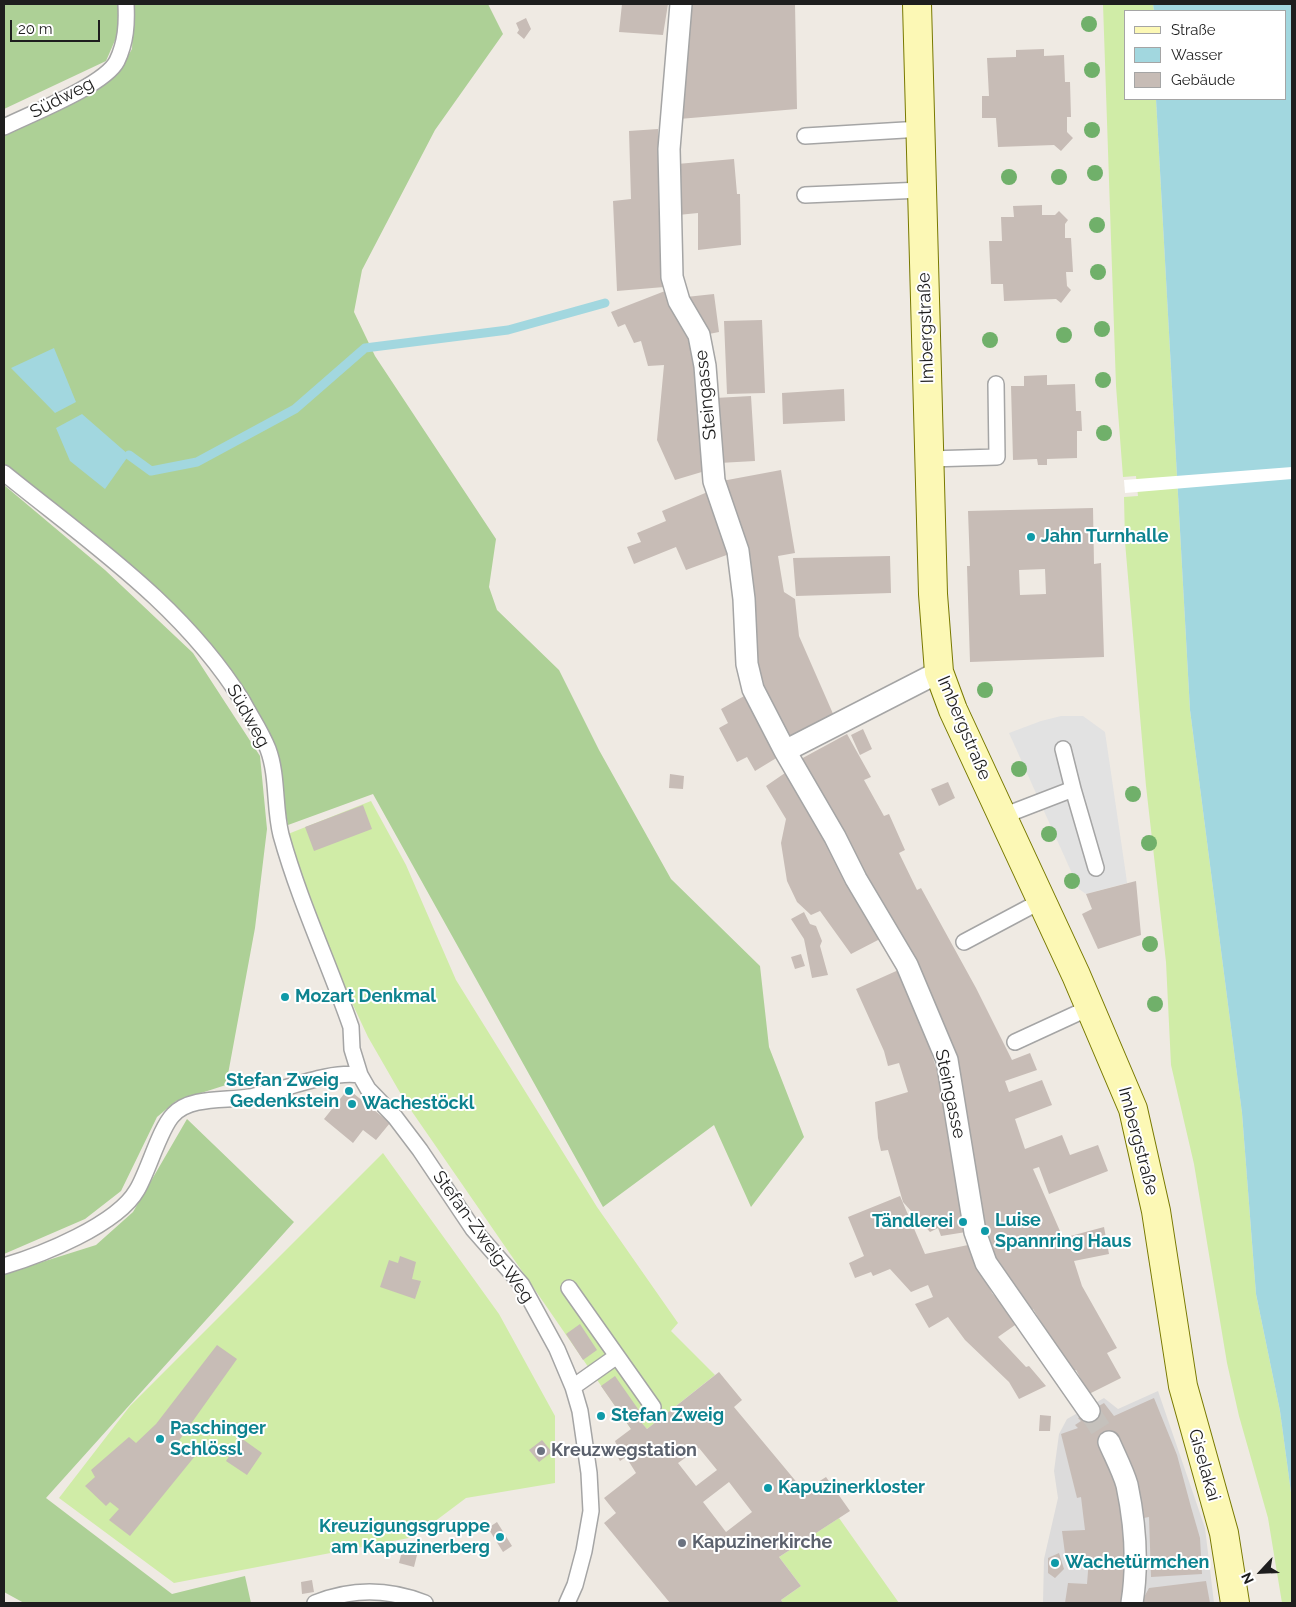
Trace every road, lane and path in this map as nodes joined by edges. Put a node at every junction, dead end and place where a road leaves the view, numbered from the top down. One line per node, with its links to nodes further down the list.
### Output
1 (126, 4): 4 (lane, Südweg)
2 (682, 4): 14 (street, Steingasse)
3 (917, 4): 5 (main road, Imbergstraße)
4 (4, 127)
5 (920, 129): 6 (lane); 7 (main road, Imbergstraße)
6 (805, 136)
7 (922, 190): 8 (lane); 10 (main road, Imbergstraße)
8 (805, 195)
9 (996, 384): 10 (lane)
10 (929, 459): 12 (main road, Imbergstraße)
11 (4, 473): 22 (lane, Südweg)
12 (939, 672): 14 (street); 16 (main road, Imbergstraße)
13 (1063, 749): 15 (lane)
14 (785, 751): 29 (street, Steingasse)
15 (1073, 789): 16 (lane); 17 (lane)
16 (1003, 816): 18 (main road, Imbergstraße)
17 (1096, 868)
18 (1041, 901): 19 (lane); 20 (main road, Imbergstraße)
19 (964, 942)
20 (1090, 1007): 21 (lane); 25 (main road, Imbergstraße)
21 (1015, 1042)
22 (360, 1075): 23 (lane); 27 (lane, Stefan-Zweig-Weg)
23 (4, 1266)
24 (569, 1288): 26 (lane)
25 (1174, 1327): 35 (main road, Giselakai)
26 (617, 1356): 27 (lane); 28 (lane)
27 (573, 1387): 33 (lane, Stefan-Zweig-Weg)
28 (653, 1407)
29 (1089, 1411)
30 (1109, 1442): 34 (street)
31 (314, 1603): 32 (lane)
32 (424, 1603)
33 (567, 1603)
34 (1132, 1603)
35 (1235, 1603)

